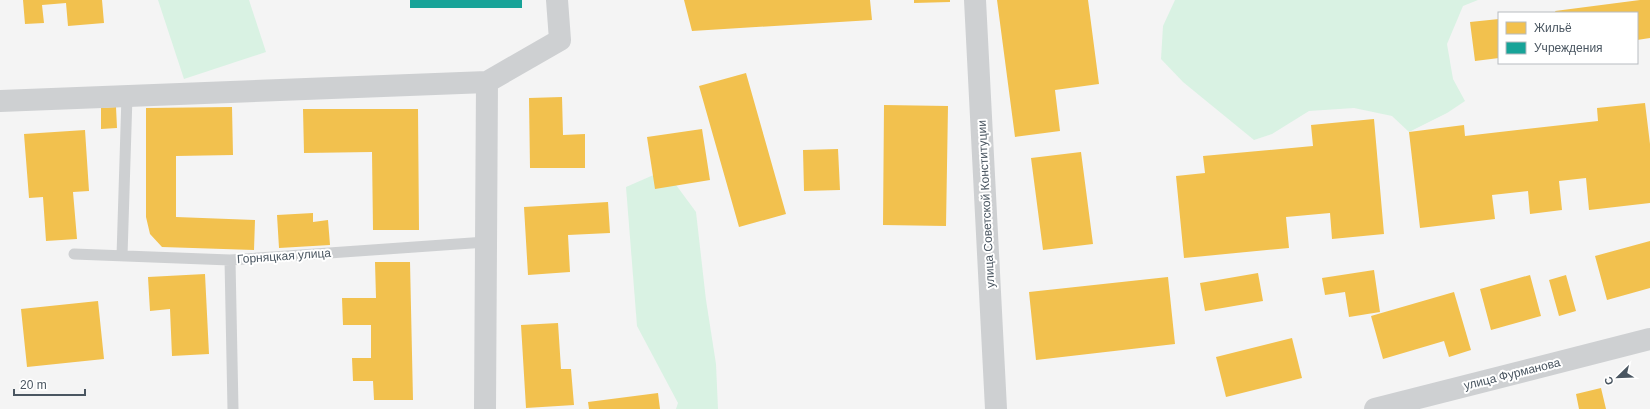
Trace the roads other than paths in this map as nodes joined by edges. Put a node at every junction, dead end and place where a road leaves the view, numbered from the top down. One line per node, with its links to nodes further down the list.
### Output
1 (557, 0): 3 (street)
2 (975, 0): 13 (street, улица Советской Конституции)
3 (487, 82): 4 (street); 6 (street)
4 (127, 96): 5 (street); 8 (lane)
5 (0, 101)
6 (486, 242): 9 (lane, Горняцкая улица); 12 (street)
7 (74, 254): 8 (lane)
8 (122, 256): 9 (lane)
9 (230, 260): 11 (lane, Горняцкая улица)
10 (1650, 339): 14 (street, улица Фурманова)
11 (233, 409)
12 (485, 409)
13 (996, 409)
14 (1374, 409)

